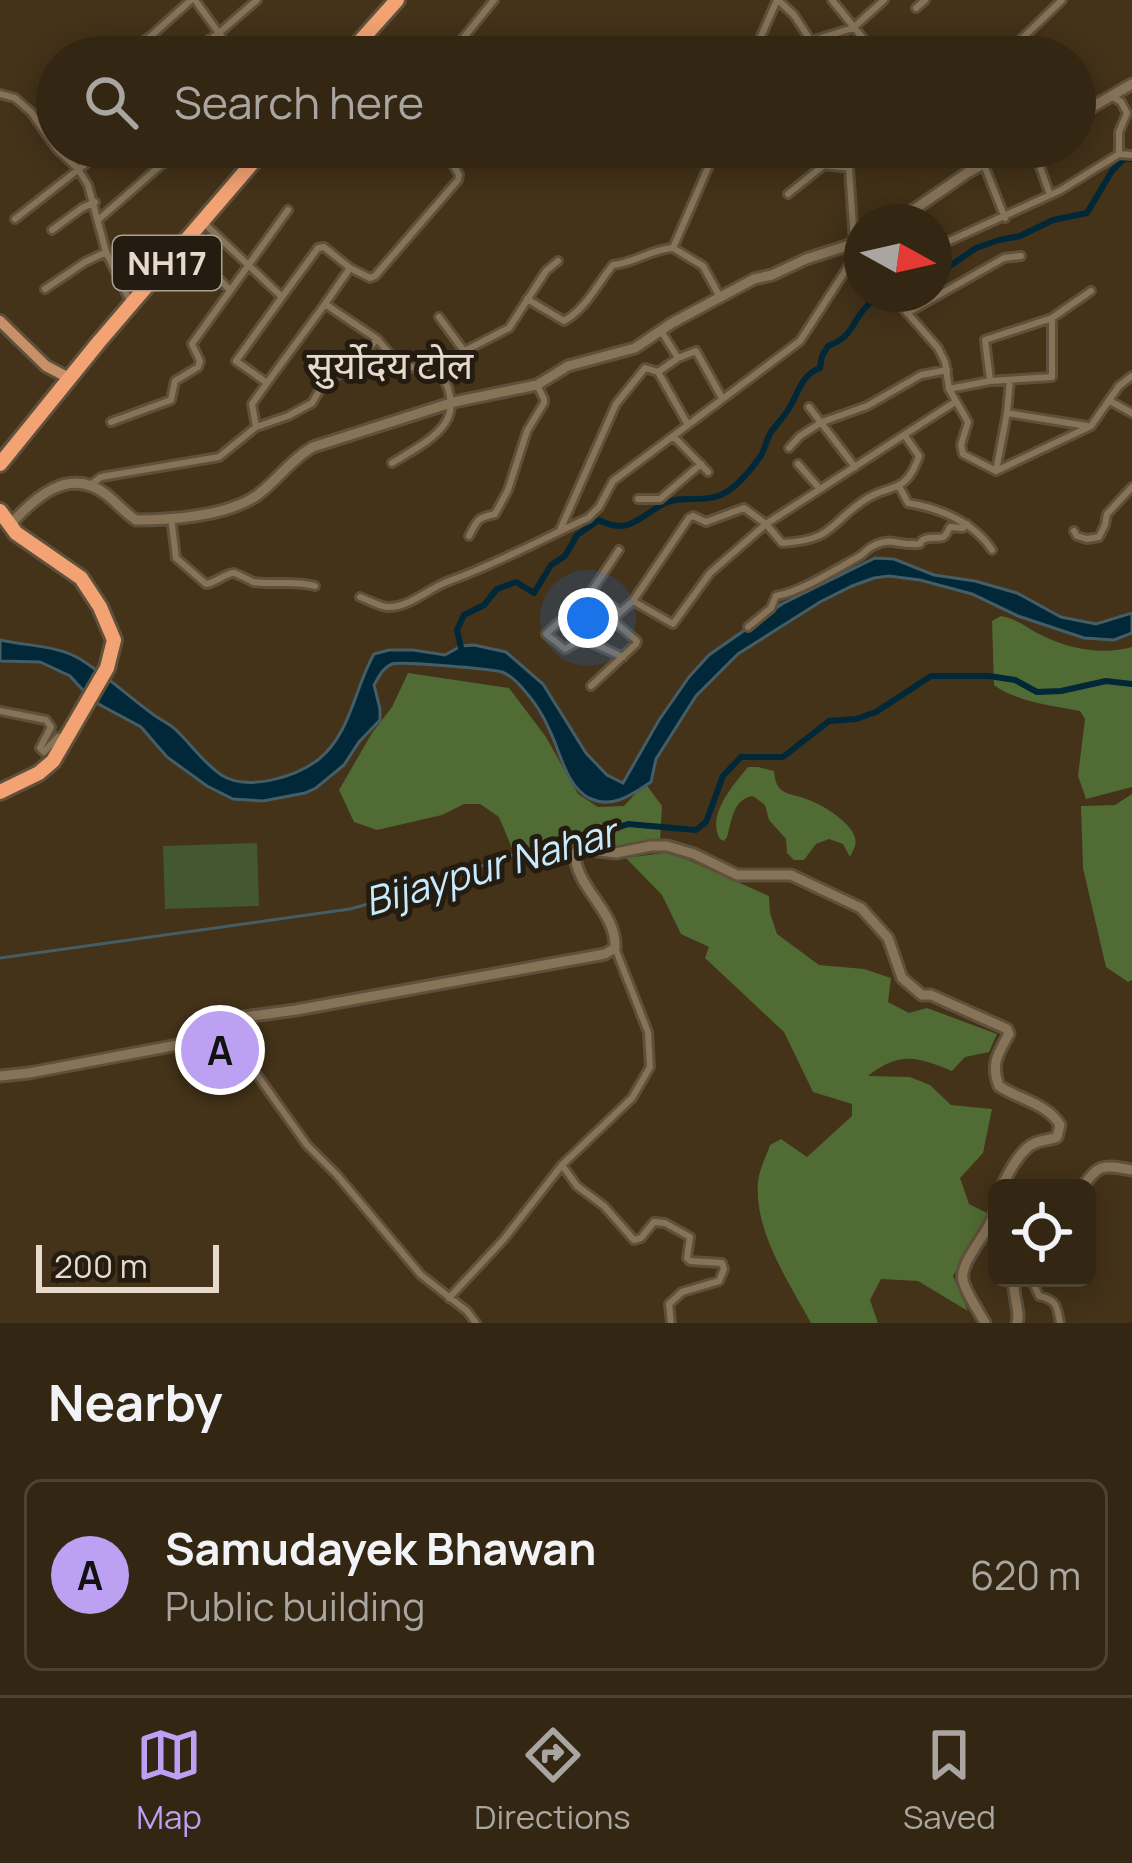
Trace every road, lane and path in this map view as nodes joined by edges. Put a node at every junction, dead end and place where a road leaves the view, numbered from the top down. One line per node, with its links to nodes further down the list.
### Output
1 (193, 0): 12 (street); 13 (street)
2 (256, 0): 12 (street)
3 (397, 0): 16 (highway)
4 (494, 0): 17 (street)
5 (778, 0): 18 (street); 19 (street)
6 (832, 0): 11 (street)
7 (884, 0): 11 (street)
8 (925, 0): 10 (street)
9 (1062, 0): 22 (street)
10 (916, 8)
11 (853, 28): 20 (street); 21 (street)
12 (219, 33): 14 (street); 15 (street)
13 (153, 36)
14 (215, 36)
15 (221, 36)
16 (365, 36)
17 (465, 36)
18 (762, 36)
19 (808, 36)
20 (827, 36)
21 (860, 36)
22 (1025, 36)
23 (1132, 84): 25 (main road)
24 (0, 94): 28 (street)
25 (1113, 97): 26 (main road); 27 (street)
26 (1096, 106)
27 (1129, 108): 29 (street)
28 (36, 119)
29 (1119, 154): 30 (street); 41 (street)
30 (1132, 155)
31 (158, 168): 51 (street)
32 (248, 168): 52 (highway, NH17)
33 (454, 168): 62 (street)
34 (708, 168): 56 (street)
35 (820, 168): 43 (street)
36 (847, 168): 46 (street)
37 (977, 168): 47 (main road)
38 (985, 168): 49 (street)
39 (1041, 168): 44 (street)
40 (1095, 168): 44 (street)
41 (1096, 168)
42 (78, 169): 45 (street); 50 (street)
43 (788, 194)
44 (1050, 195): 49 (street)
45 (94, 202): 51 (street); 53 (street)
46 (853, 204)
47 (923, 204)
48 (288, 210): 61 (street)
49 (1005, 218): 54 (street)
50 (15, 219)
51 (98, 220): 58 (street)
52 (202, 221): 55 (highway, NH17); 61 (street)
53 (52, 230)
54 (952, 240)
55 (184, 244): 65 (street); 71 (highway, NH17)
56 (673, 248): 68 (street); 69 (street)
57 (844, 251): 68 (main road)
58 (106, 252): 64 (street); 71 (street)
59 (1021, 256): 72 (street)
60 (558, 261): 69 (street)
61 (249, 265): 65 (street); 67 (street)
62 (350, 268): 67 (street); 70 (street)
63 (844, 274): 90 (street)
64 (45, 289)
65 (230, 290): 97 (street)
66 (1091, 291): 74 (street)
67 (281, 297): 87 (street)
68 (720, 297): 76 (main road)
69 (527, 299): 78 (street)
70 (325, 304): 77 (street); 87 (street)
71 (131, 305): 84 (highway, NH17)
72 (908, 313): 81 (street)
73 (440, 317): 78 (street)
74 (1052, 318): 85 (street); 86 (street)
75 (0, 321): 84 (main road)
76 (661, 331): 79 (street); 88 (main road)
77 (376, 339): 80 (street); 101 (street)
78 (464, 351): 80 (street)
79 (678, 358): 82 (street); 90 (street)
80 (439, 370): 92 (street)
81 (946, 370): 89 (street); 98 (street)
82 (658, 372): 99 (street); 121 (street)
83 (1132, 376): 91 (street)
84 (69, 378): 106 (highway, NH17)
85 (1010, 380): 86 (street); 95 (street)
86 (990, 381): 89 (street)
87 (267, 383): 101 (street)
88 (537, 385): 92 (main road); 123 (street)
89 (949, 389): 93 (street)
90 (722, 398): 99 (street)
91 (1109, 401): 96 (street); 100 (street)
92 (454, 402): 105 (street); 117 (main road)
93 (955, 402): 102 (street); 110 (street)
94 (808, 407): 98 (street)
95 (1007, 413): 100 (street); 110 (street)
96 (1132, 413)
97 (110, 422)
98 (822, 422): 104 (street); 109 (street)
99 (688, 425): 103 (street)
100 (1091, 426): 110 (street)
101 (256, 427): 112 (street)
102 (905, 436): 109 (street); 113 (street)
103 (674, 437): 107 (street); 121 (street)
104 (789, 448)
105 (392, 463)
106 (0, 464)
107 (701, 464): 111 (street); 116 (street)
108 (798, 464): 115 (street)
109 (855, 467): 115 (street)
110 (995, 471)
111 (708, 472)
112 (90, 485): 117 (main road); 118 (main road)
113 (899, 486): 119 (street); 120 (street)
114 (1132, 487): 122 (street)
115 (820, 489): 119 (street)
116 (638, 499)
117 (171, 517): 127 (street)
118 (5, 519): 124 (street); 136 (highway)
119 (766, 524): 129 (street); 129 (street)
120 (967, 524): 126 (street); 132 (street)
121 (560, 531): 128 (street)
122 (1074, 531)
123 (470, 536)
124 (0, 541)
125 (619, 550): 130 (street)
126 (992, 550)
127 (315, 586)
128 (360, 597)
129 (633, 602): 130 (street)
130 (620, 612): 133 (street)
131 (559, 622): 133 (street)
132 (748, 627)
133 (622, 657): 134 (street)
134 (591, 686)
135 (0, 711): 136 (street)
136 (68, 735): 137 (highway)
137 (0, 792)
138 (615, 948): 139 (main road); 141 (street); 143 (main road)
139 (218, 1026): 140 (main road); 148 (street)
140 (0, 1076)
141 (562, 1165): 148 (street); 150 (street)
142 (1132, 1170): 144 (main road)
143 (1006, 1179)
144 (1088, 1179)
145 (988, 1228): 151 (main road)
146 (1013, 1287): 152 (main road)
147 (1034, 1287): 153 (street)
148 (449, 1298): 149 (street)
149 (476, 1323)
150 (671, 1323)
151 (986, 1323)
152 (1017, 1323)
153 (1060, 1323)

